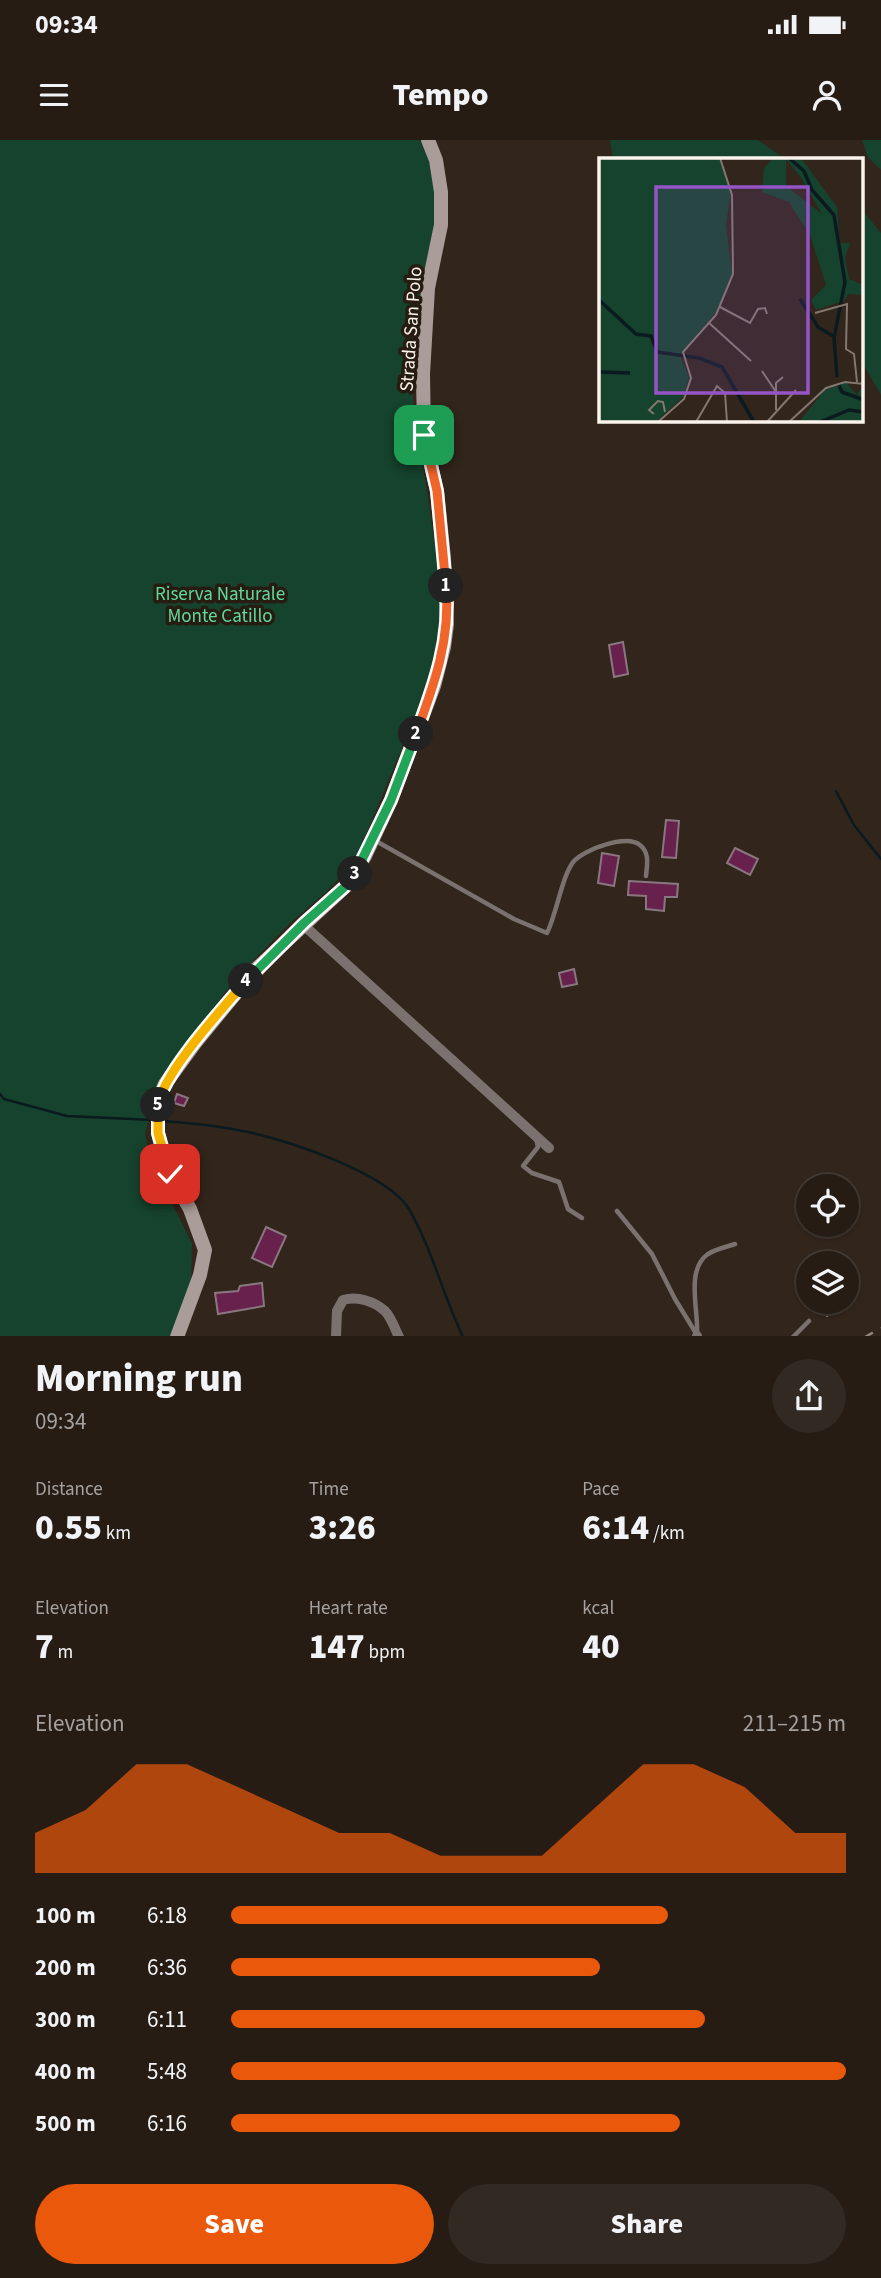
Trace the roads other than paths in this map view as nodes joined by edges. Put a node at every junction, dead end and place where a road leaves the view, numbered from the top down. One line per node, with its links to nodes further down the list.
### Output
1 (428, 140): 2 (street, Strada San Polo)
2 (372, 839): 3 (lane); 4 (street, Strada San Polo)
3 (646, 876)
4 (304, 923): 5 (street); 11 (street, Strada San Polo)
5 (536, 1137): 6 (street); 8 (lane)
6 (549, 1148)
7 (617, 1211): 14 (lane)
8 (582, 1218)
9 (735, 1244): 14 (lane)
10 (809, 1321): 15 (lane)
11 (177, 1336)
12 (336, 1336): 13 (street)
13 (399, 1336)
14 (697, 1336)
15 (793, 1336)

